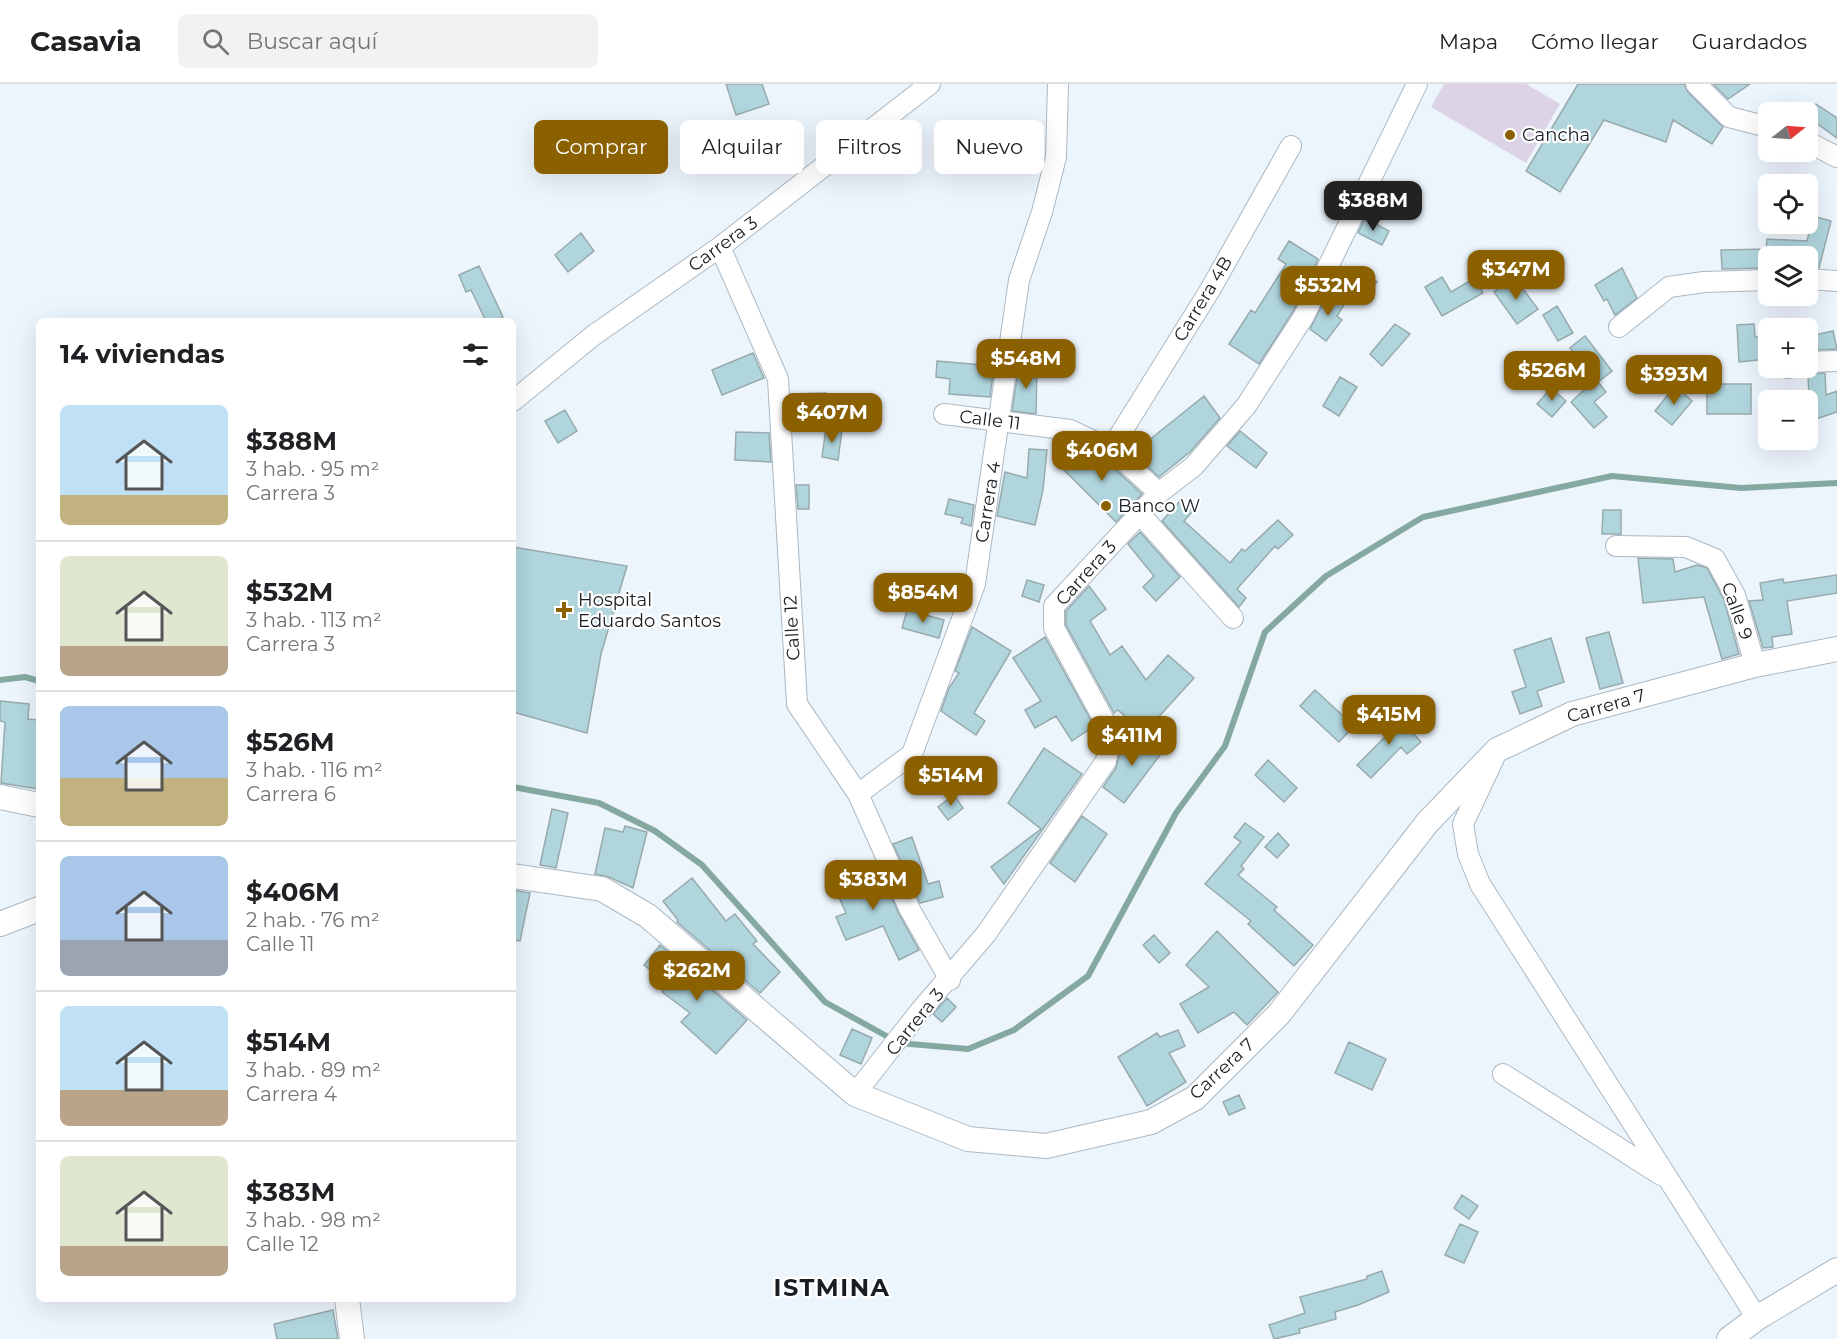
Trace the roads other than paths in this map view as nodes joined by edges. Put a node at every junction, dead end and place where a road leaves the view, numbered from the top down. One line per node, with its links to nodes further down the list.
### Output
1 (930, 84): 9 (street, Carrera 3)
2 (1058, 84): 18 (street, Carrera 4)
3 (1417, 84): 20 (street, Carrera 3)
4 (1696, 84): 5 (street)
5 (1758, 124)
6 (1291, 146): 19 (street, Carrera 4B)
7 (1818, 147): 8 (street)
8 (1837, 157)
9 (720, 247): 16 (street, Carrera 3); 27 (street, Calle 12)
10 (1758, 280): 13 (street)
11 (1818, 280): 12 (street)
12 (1837, 281)
13 (1619, 327)
14 (1837, 361): 15 (street)
15 (1818, 362)
16 (516, 399)
17 (944, 414): 18 (street, Calle 11)
18 (1000, 422): 19 (street, Calle 11); 27 (street, Carrera 4)
19 (1111, 449): 20 (street, Calle 11)
20 (1159, 493): 21 (street, Carrera 3)
21 (1140, 514): 23 (street); 33 (street, Carrera 3)
22 (1616, 546): 25 (street, Calle 9)
23 (1233, 618)
24 (1837, 649): 25 (main road, Carrera 7)
25 (1755, 665): 26 (main road, Carrera 7)
26 (1497, 750): 35 (main road, Carrera 7); 36 (street)
27 (858, 794): 33 (street, Calle 12)
28 (0, 797): 29 (main road)
29 (36, 804)
30 (516, 876): 35 (main road, Carrera 7)
31 (36, 910): 32 (main road)
32 (0, 924)
33 (950, 980): 35 (street, Carrera 3)
34 (1503, 1074): 36 (street)
35 (855, 1094)
36 (1666, 1178): 39 (street)
37 (1837, 1270): 39 (main road)
38 (347, 1302): 40 (main road)
39 (1757, 1318): 41 (main road)
40 (352, 1339)
41 (1729, 1339)

